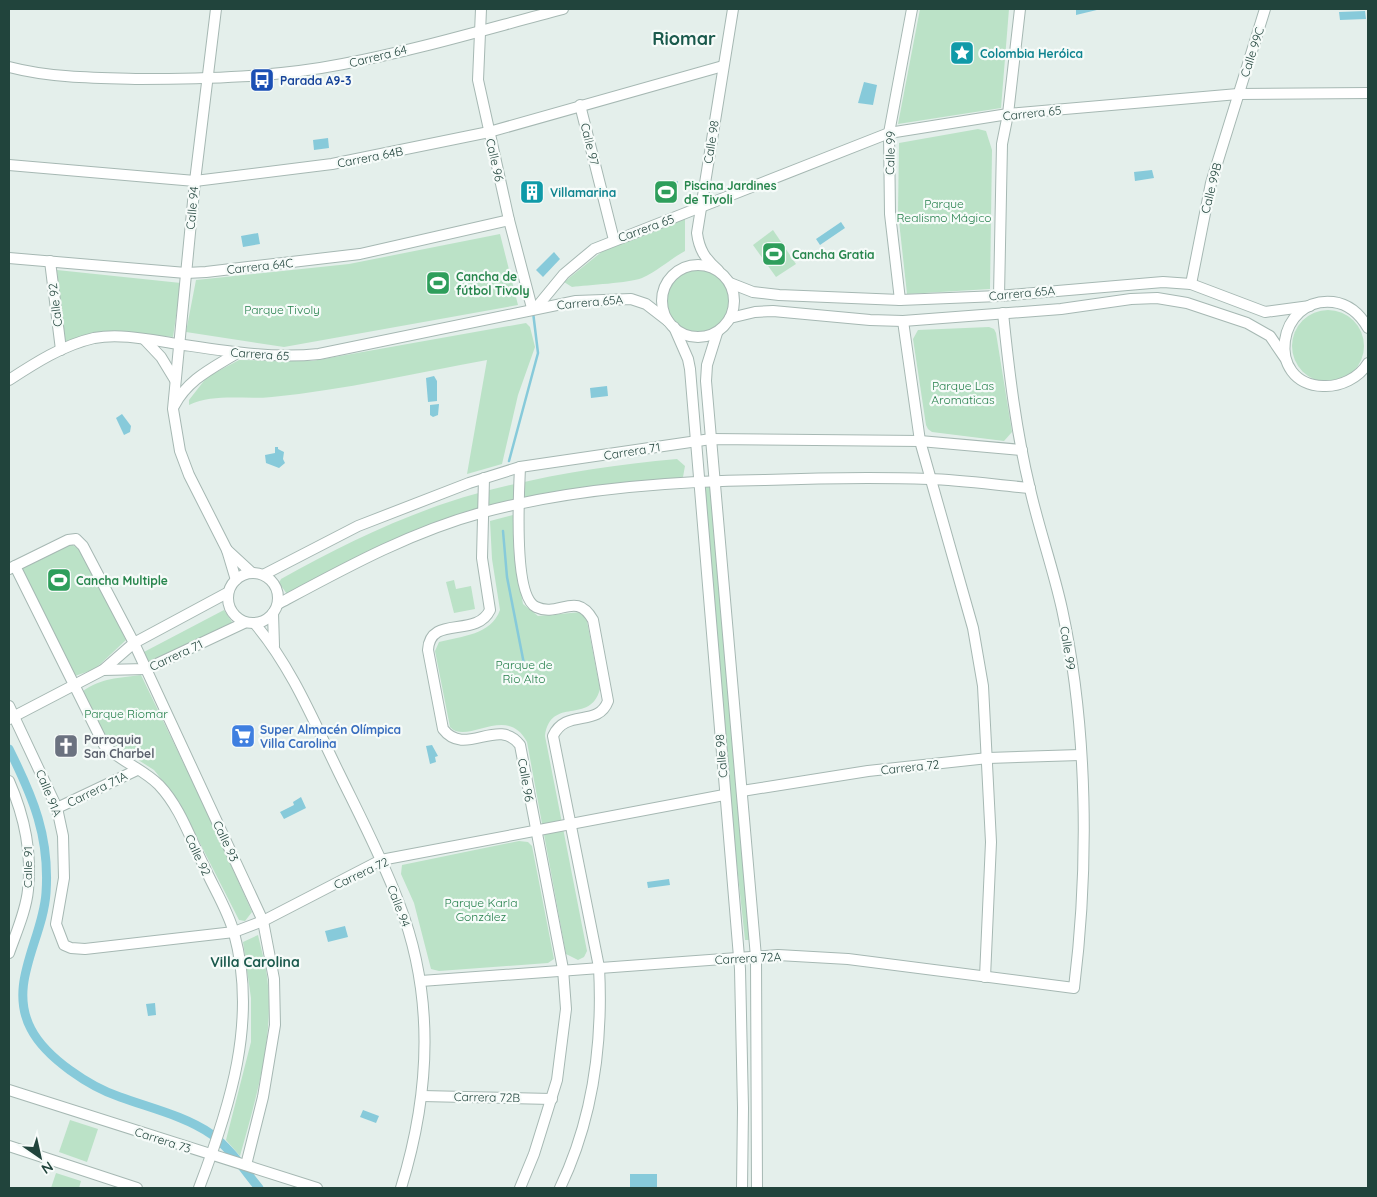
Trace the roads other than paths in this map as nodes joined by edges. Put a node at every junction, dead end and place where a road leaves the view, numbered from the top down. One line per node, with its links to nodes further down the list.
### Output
1 (216, 9): 11 (street, Calle 94)
2 (481, 9): 8 (street, Calle 96)
3 (563, 9): 8 (street, Carrera 64)
4 (733, 9): 9 (street, Calle 98)
5 (912, 9): 17 (street, Calle 99)
6 (1020, 9): 15 (street)
7 (1265, 9): 13 (street, Calle 99C)
8 (479, 31): 11 (street, Carrera 64); 16 (street, Calle 96)
9 (723, 66): 14 (street, Carrera 64B); 20 (street, Calle 98)
10 (9, 67): 11 (street, Carrera 64)
11 (208, 79): 19 (street, Calle 94)
12 (1368, 93): 13 (street, Carrera 65)
13 (1238, 94): 15 (street, Carrera 65); 28 (street, Calle 99B)
14 (580, 105): 16 (street, Carrera 64B); 22 (street, Calle 97)
15 (1008, 114): 17 (street, Carrera 65); 29 (street)
16 (489, 132): 19 (street, Carrera 64B); 21 (street, Calle 96)
17 (889, 133): 20 (street, Carrera 65); 30 (street, Calle 99)
18 (9, 165): 19 (street, Carrera 64B)
19 (195, 181): 26 (street, Calle 94)
20 (700, 209): 22 (street, Carrera 65); 25 (street, Calle 98)
21 (509, 220): 26 (street, Carrera 64C); 32 (street, Calle 96)
22 (614, 240): 32 (street, Carrera 65)
23 (9, 258): 24 (street, Carrera 64C)
24 (50, 261): 26 (street, Carrera 64C); 43 (street, Calle 92)
25 (718, 270): 27 (street); 37 (street)
26 (186, 273): 41 (street, Calle 94)
27 (730, 283): 30 (street, Carrera 65A); 34 (street)
28 (1191, 284): 29 (street, Carrera 65A); 31 (street, Carrera 65A)
29 (999, 296): 30 (street, Carrera 65A)
30 (900, 300)
31 (1310, 306): 36 (street, Carrera 65A); 45 (street)
32 (534, 308): 37 (street, Carrera 65A); 44 (street, Carrera 65)
33 (1003, 313): 35 (street, Carrera 65A); 45 (street, Carrera 65A); 54 (street, Calle 99)
34 (730, 318): 35 (street, Carrera 65A); 39 (street)
35 (902, 320): 53 (street)
36 (1365, 320): 38 (street)
37 (671, 324): 39 (street); 52 (street, Calle 98)
38 (1368, 328)
39 (716, 333): 51 (street, Calle 98)
40 (144, 339): 41 (street, Carrera 65); 43 (street, Carrera 65); 49 (street)
41 (177, 344): 42 (street, Carrera 65); 49 (street, Calle 94)
42 (204, 348): 44 (street, Carrera 65); 47 (street)
43 (61, 350): 48 (street, Carrera 65)
44 (237, 353): 47 (street)
45 (1285, 358): 46 (street, Carrera 65A)
46 (1367, 367)
47 (209, 370): 50 (street)
48 (9, 380)
49 (175, 380): 50 (street, Calle 94)
50 (173, 409): 63 (street, Calle 94)
51 (711, 439): 52 (street, Carrera 71); 53 (street, Carrera 71); 58 (street, Calle 98)
52 (695, 441): 55 (street, Carrera 71); 59 (street, Calle 98)
53 (920, 441): 54 (street, Carrera 71); 57 (street)
54 (1022, 450): 60 (street, Calle 99)
55 (520, 467): 56 (street, Carrera 71); 61 (street)
56 (484, 478): 62 (street, Calle 96); 66 (street, Carrera 71)
57 (930, 479): 58 (street); 60 (street); 81 (street)
58 (715, 481): 59 (street); 84 (street, Calle 98)
59 (699, 482): 61 (street); 85 (street, Calle 98)
60 (1030, 488): 80 (street, Calle 99)
61 (518, 506): 62 (street); 87 (street)
62 (484, 512): 69 (street); 88 (street, Calle 96)
63 (227, 550): 65 (street, Calle 94); 67 (street, Calle 94)
64 (12, 567): 73 (street, Calle 93); 77 (street, Calle 92)
65 (252, 572): 66 (street); 67 (street)
66 (264, 574): 69 (street)
67 (236, 580): 68 (street)
68 (228, 593): 71 (street); 73 (street, Carrera 71)
69 (278, 604): 70 (street)
70 (273, 613): 72 (street); 74 (street, Calle 94)
71 (244, 623): 72 (street); 75 (street, Carrera 71)
72 (256, 625): 74 (street, Calle 94)
73 (134, 643): 75 (street, Calle 93); 76 (street, Carrera 71)
74 (274, 646): 89 (street, Calle 94)
75 (146, 669): 76 (street, Carrera 71); 90 (street, Calle 93)
76 (103, 670): 77 (street, Carrera 71)
77 (72, 684): 79 (street, Carrera 71); 82 (street, Calle 92)
78 (9, 706): 79 (street, Calle 91A)
79 (11, 718): 86 (street, Calle 91A)
80 (1080, 755): 81 (street, Carrera 72); 100 (street, Calle 99)
81 (988, 758): 84 (street, Carrera 72); 98 (street)
82 (137, 770): 86 (street, Carrera 71A); 91 (street, Calle 92)
83 (9, 781): 93 (street, Calle 91)
84 (742, 791): 94 (street, Calle 98)
85 (724, 794): 87 (street, Carrera 72); 95 (street, Calle 98)
86 (57, 808): 92 (street, Calle 91A)
87 (571, 824): 88 (street, Carrera 72); 96 (street)
88 (535, 830): 89 (street, Carrera 72); 97 (street, Calle 96)
89 (381, 860): 90 (street, Carrera 72); 99 (street, Calle 94)
90 (263, 921): 91 (street, Carrera 72); 106 (street, Calle 93)
91 (234, 932): 92 (street, Carrera 72); 105 (street, Calle 92)
92 (64, 944)
93 (9, 953)
94 (756, 957): 95 (street, Carrera 72A); 98 (street, Carrera 72A); 114 (street, Calle 98)
95 (739, 958): 96 (street, Carrera 72A); 113 (street, Calle 98)
96 (599, 967): 97 (street, Carrera 72A); 112 (street)
97 (562, 969): 99 (street, Carrera 72A); 103 (street, Calle 96)
98 (984, 977): 100 (street, Carrera 72A)
99 (421, 981): 102 (street, Calle 94)
100 (1074, 988)
101 (9, 1090): 105 (street, Carrera 73)
102 (422, 1096): 103 (street, Carrera 72B); 110 (street, Calle 94)
103 (552, 1099): 111 (street, Calle 96)
104 (9, 1146): 107 (street)
105 (213, 1151): 106 (street, Carrera 73); 108 (street, Calle 92)
106 (240, 1163): 109 (street, Carrera 73)
107 (137, 1188)
108 (199, 1188)
109 (318, 1188)
110 (401, 1188)
111 (520, 1188)
112 (560, 1188)
113 (742, 1188)
114 (758, 1188)

